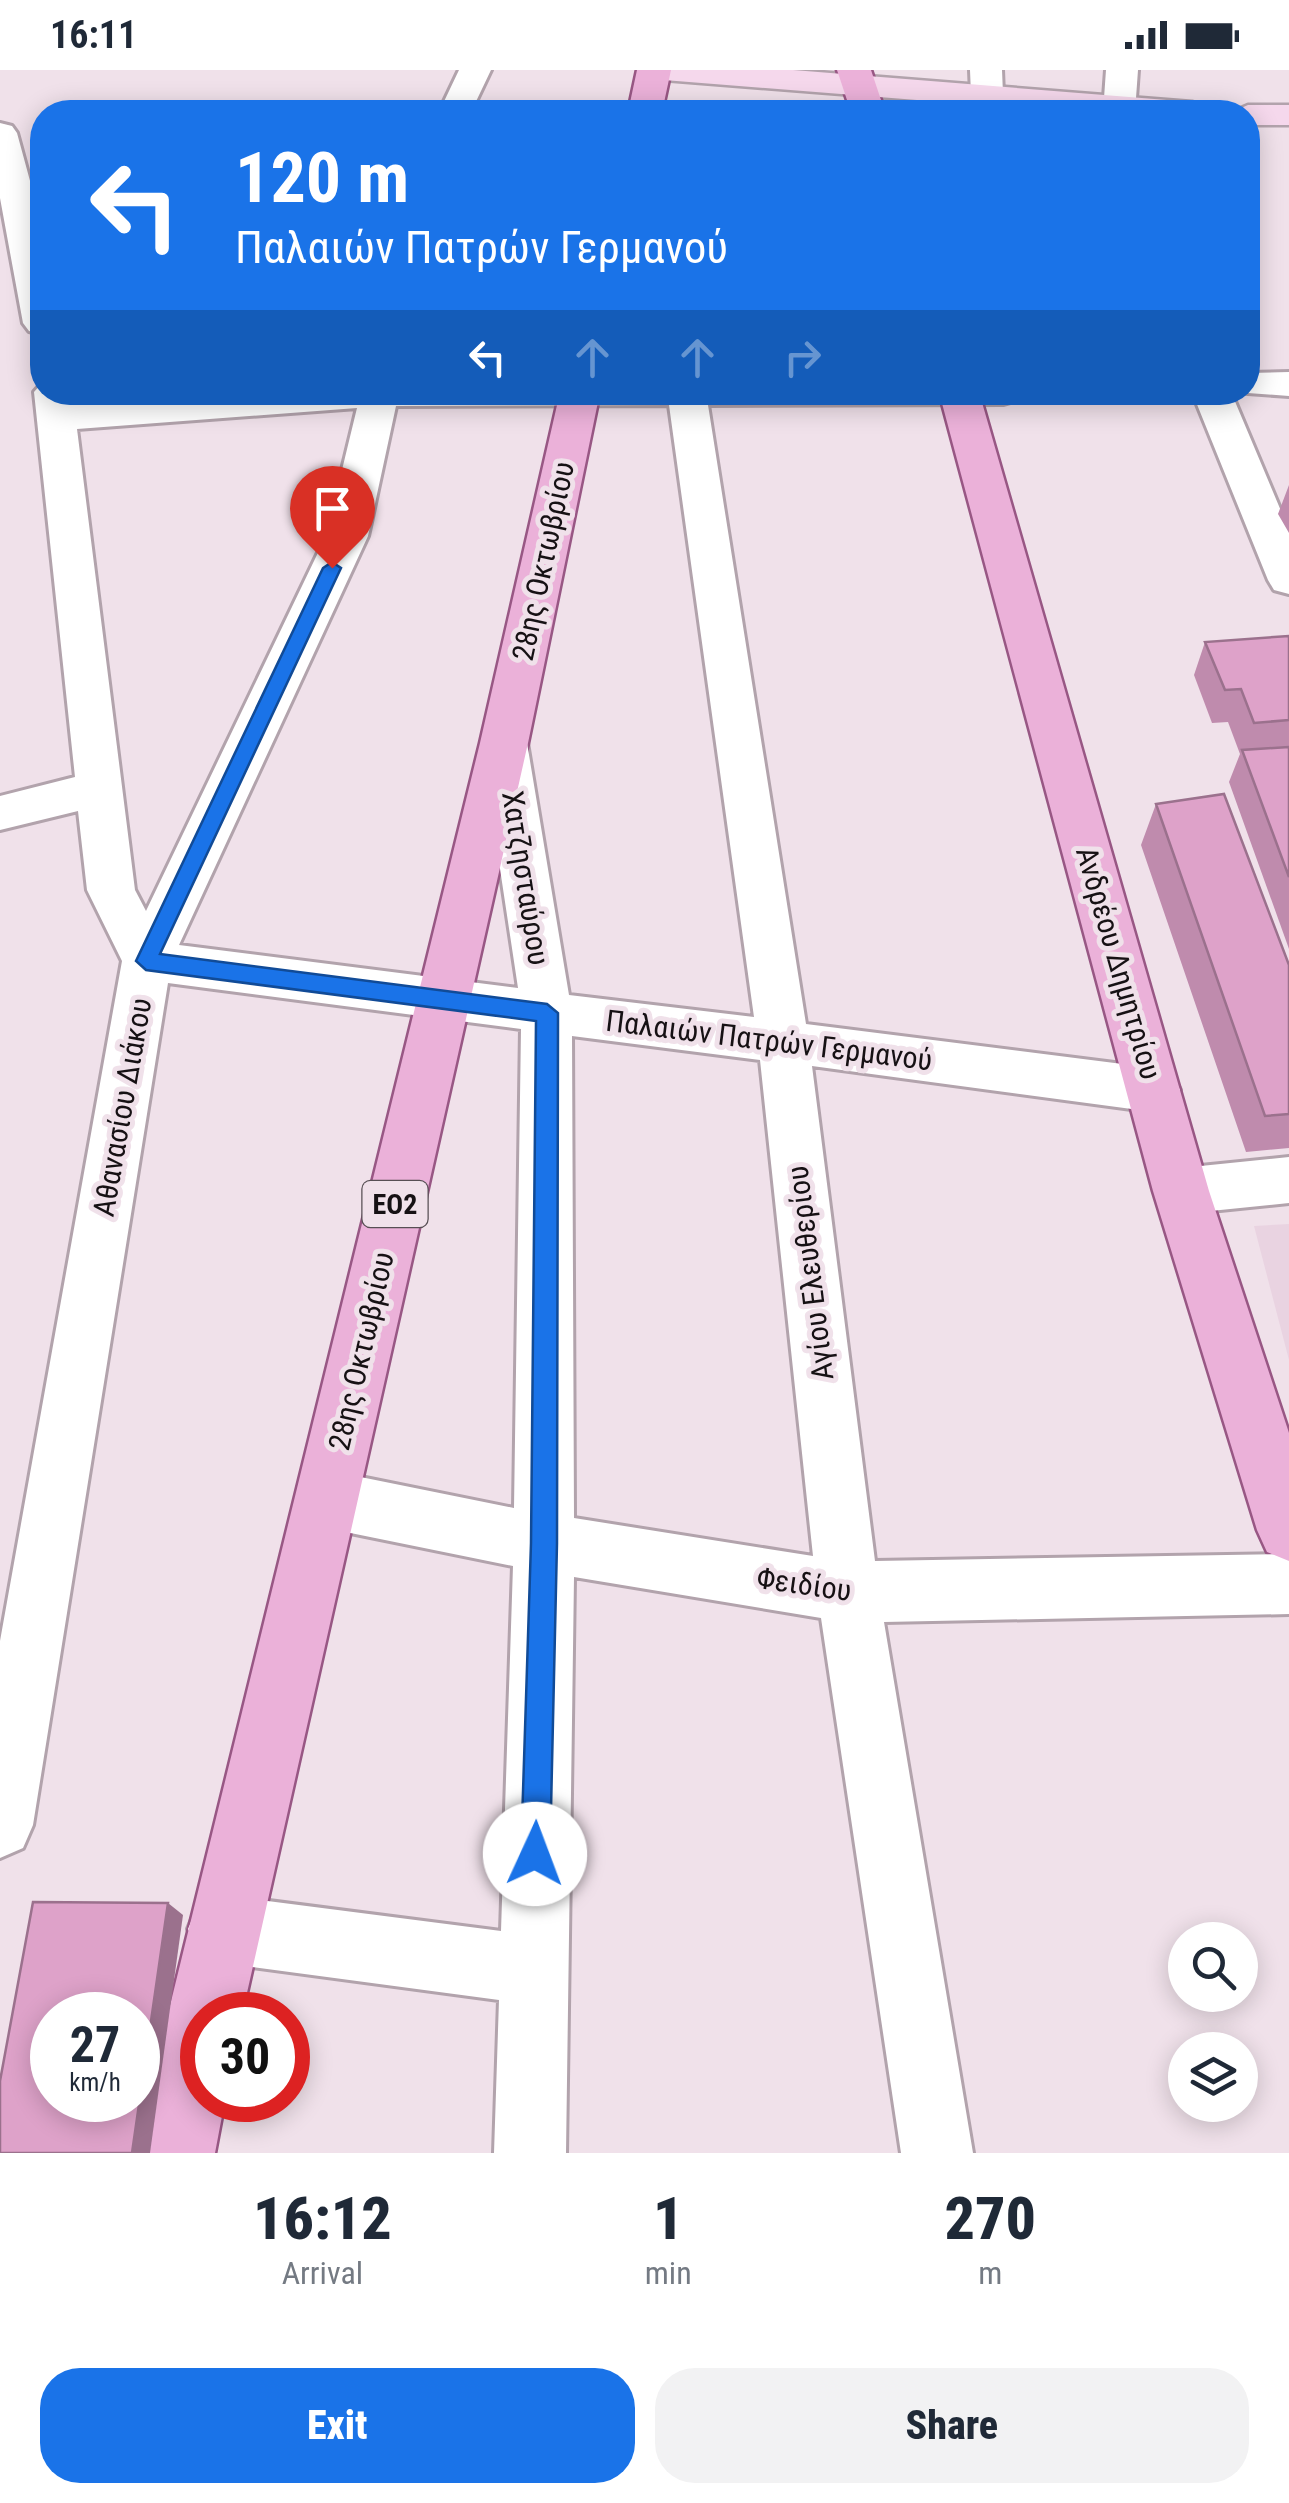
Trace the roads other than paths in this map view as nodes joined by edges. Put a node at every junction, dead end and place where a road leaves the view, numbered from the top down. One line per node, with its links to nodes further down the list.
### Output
1 (475, 70): 7 (street)
2 (654, 70): 8 (main road)
3 (664, 70): 6 (street)
4 (1122, 70): 10 (street)
5 (986, 82): 6 (street); 9 (street)
6 (860, 89)
7 (461, 100)
8 (648, 100)
9 (1072, 100)
10 (1120, 100)
11 (1260, 115): 12 (street)
12 (1289, 115)
13 (1, 140): 14 (street); 15 (street)
14 (30, 148)
15 (30, 269)
16 (1289, 384): 17 (street)
17 (1260, 385)
18 (55, 405): 26 (street, Αθανασίου Διάκου)
19 (377, 405): 28 (street)
20 (577, 405): 25 (main road, 28ης Οκτωβρίου / ΕΟ2)
21 (689, 405): 31 (street, Αγίου Ελευθερίου)
22 (977, 405): 32 (main road, Ανδρέου Δημητρίου)
23 (1216, 405): 24 (street)
24 (1289, 580)
25 (504, 742): 29 (main road, 28ης Οκτωβρίου / ΕΟ2); 30 (street, Χατζησταύρου)
26 (98, 789): 27 (street); 28 (street, Αθανασίου Διάκου)
27 (0, 813)
28 (146, 961): 29 (street, Παλαιών Πατρών Γερμανού); 40 (street, Αθανασίου Διάκου)
29 (443, 1002): 30 (street, Παλαιών Πατρών Γερμανού); 35 (main road, 28ης Οκτωβρίου / ΕΟ2)
30 (547, 1013): 31 (street, Παλαιών Πατρών Γερμανού); 37 (street, Χατζησταύρου)
31 (782, 1039): 32 (street, Παλαιών Πατρών Γερμανού); 39 (street, Αγίου Ελευθερίου)
32 (1154, 1090): 34 (main road, Ανδρέου Δημητρίου)
33 (1289, 1180): 34 (street)
34 (1181, 1191): 36 (main road, Ανδρέου Δημητρίου)
35 (326, 1499): 37 (street, Φειδίου); 41 (main road, 28ης Οκτωβρίου / ΕΟ2)
36 (1289, 1530)
37 (544, 1543): 39 (street, Φειδίου); 42 (street, Χατζησταύρου)
38 (1289, 1584): 39 (street, Φειδίου)
39 (848, 1592): 47 (street, Αγίου Ελευθερίου)
40 (0, 1825)
41 (222, 1929): 42 (street); 43 (main road, 28ης Οκτωβρίου / ΕΟ2)
42 (532, 1970): 46 (street, Χατζησταύρου)
43 (210, 1992)
44 (183, 2122): 45 (main road)
45 (177, 2153)
46 (530, 2153)
47 (937, 2153)

